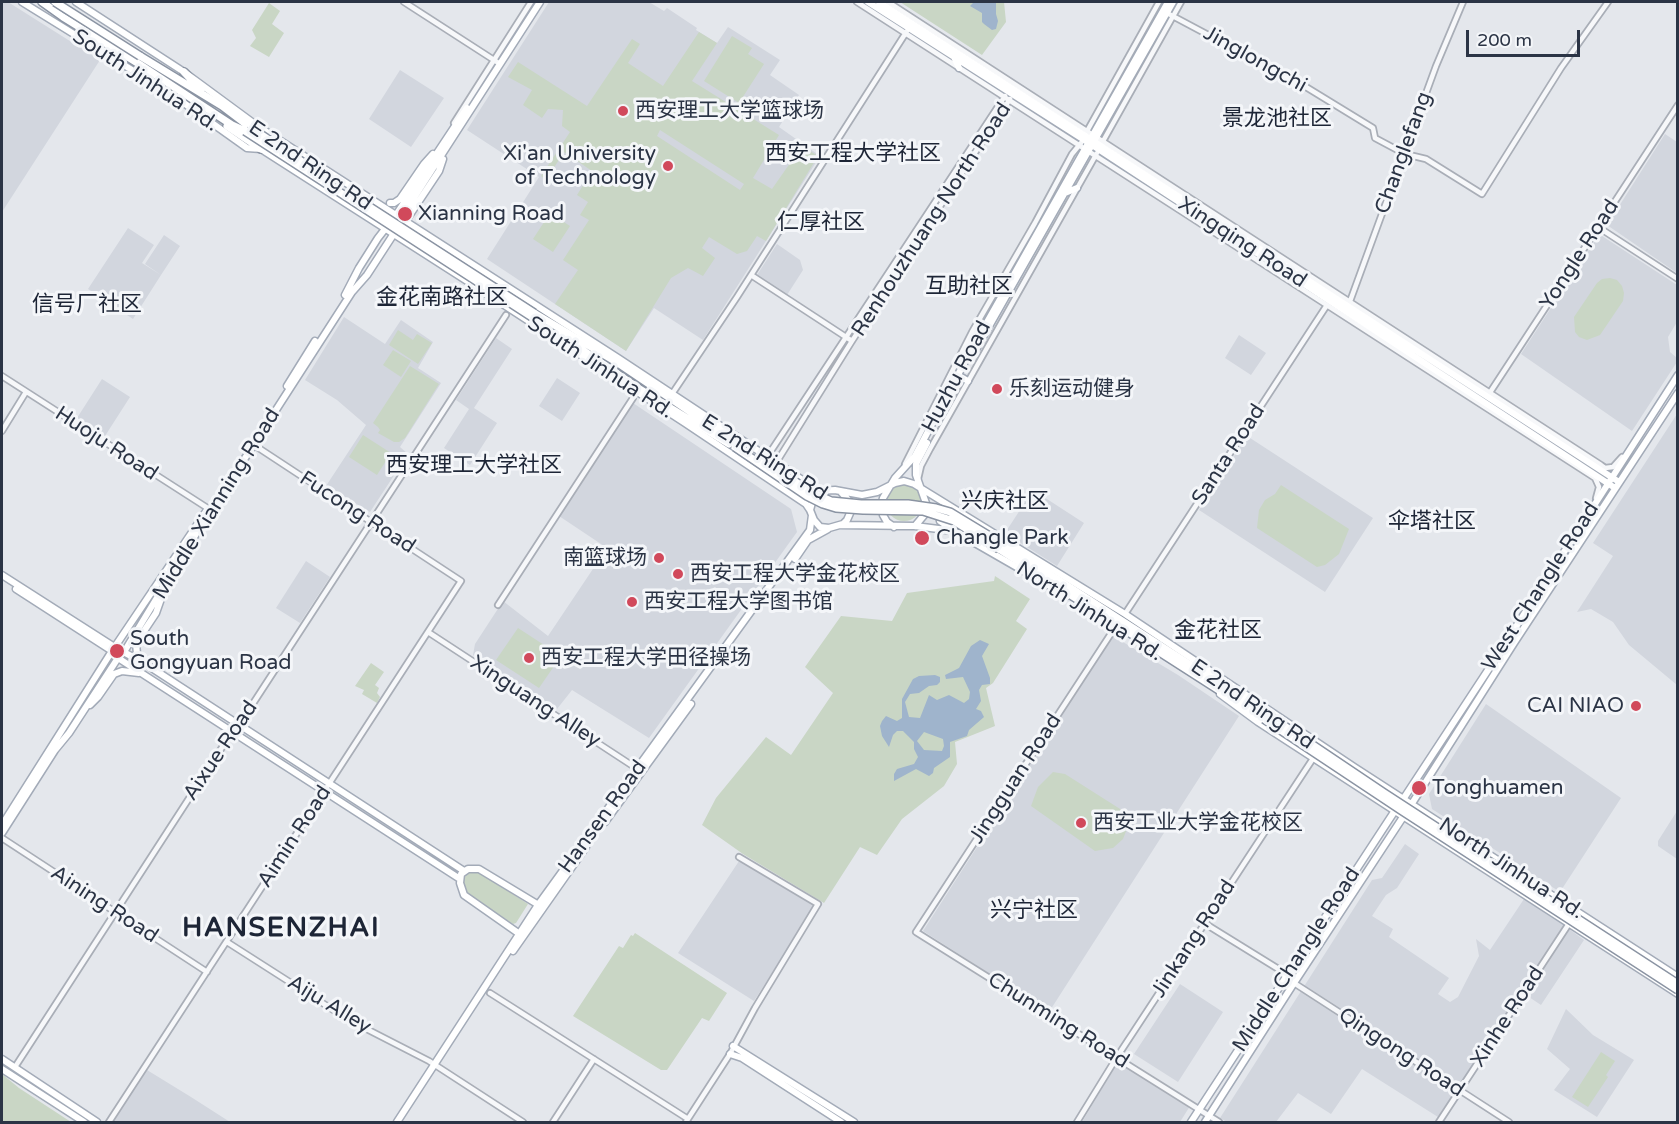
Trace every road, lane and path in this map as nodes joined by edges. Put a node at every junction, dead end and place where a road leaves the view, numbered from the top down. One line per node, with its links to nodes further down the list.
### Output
1 (22, 2): 36 (main road, South Jinhua Rd.)
2 (35, 2): 20 (highway)
3 (42, 2): 20 (highway)
4 (56, 2): 23 (highway, bridge)
5 (404, 2): 24 (street)
6 (531, 2): 24 (street)
7 (538, 2): 24 (main road); 42 (main road, Middle Xianning Road)
8 (856, 2): 21 (street)
9 (868, 2): 21 (main road, Xingqing Road)
10 (879, 2): 21 (main road, Xingqing Road)
11 (888, 2): 21 (street)
12 (1159, 2): 34 (street)
13 (1168, 2): 34 (main road)
14 (1173, 2): 19 (main road)
15 (1180, 2): 19 (street)
16 (1462, 2): 37 (street, Changlefang)
17 (1608, 2): 37 (street, Jinglongchi)
18 (81, 3): 26 (main road, South Jinhua Rd.)
19 (1170, 14): 34 (main road); 37 (street, Jinglongchi)
20 (63, 17): 23 (highway)
21 (911, 26): 22 (main road, Xingqing Road); 25 (street); 27 (main road, Xingqing Road); 46 (street)
22 (954, 56): 25 (main road); 27 (main road, Xingqing Road)
23 (140, 60): 28 (highway, E 2nd Ring Rd); 29 (highway, E 2nd Ring Rd)
24 (495, 61): 35 (main road)
25 (959, 68): 27 (street)
26 (184, 72): 28 (highway); 32 (main road, South Jinhua Rd.)
27 (1012, 93): 34 (main road, Xingqing Road); 34 (street); 51 (street, Renhouzhuang North Road); 52 (street, Renhouzhuang North Road)
28 (207, 96): 31 (highway, E 2nd Ring Rd)
29 (189, 97): 33 (highway, E 2nd Ring Rd); 36 (highway)
30 (1677, 105): 43 (street, Yongle Road)
31 (222, 106): 32 (highway); 33 (highway, E 2nd Ring Rd)
32 (237, 110): 41 (main road, South Jinhua Rd.)
33 (248, 129): 53 (highway, E 2nd Ring Rd, bridge)
34 (1091, 142): 38 (street); 39 (main road, Huzhu Road); 48 (main road, Xingqing Road); 48 (street); 49 (street); 80 (main road)
35 (440, 147): 40 (main road); 41 (main road, Middle Xianning Road)
36 (261, 149): 44 (main road, South Jinhua Rd.)
37 (1405, 154): 49 (street, Changlefang)
38 (1077, 188): 39 (main road); 59 (street)
39 (1065, 194): 58 (main road, Huzhu Road)
40 (390, 203)
41 (396, 215): 42 (main road, South Jinhua Rd.); 44 (main road, Middle Xianning Road)
42 (403, 220): 45 (main road, Middle Xianning Road); 54 (main road, South Jinhua Rd.)
43 (1598, 227): 47 (street); 64 (street, Yongle Road)
44 (385, 229): 45 (main road, South Jinhua Rd.); 84 (main road, Middle Xianning Road)
45 (393, 234): 55 (main road, South Jinhua Rd.); 70 (main road, Middle Xianning Road)
46 (751, 275): 51 (street); 62 (street)
47 (1677, 279)
48 (1330, 301): 49 (main road, Xingqing Road); 64 (main road, Xingqing Road); 101 (street, Santa Road)
49 (1349, 304): 64 (main road, Xingqing Road)
50 (506, 315): 87 (street, Aixue Road)
51 (846, 336): 52 (street); 73 (street, Renhouzhuang North Road)
52 (852, 340): 75 (street, Renhouzhuang North Road)
53 (595, 354): 54 (highway); 55 (highway); 67 (highway, E 2nd Ring Rd); 68 (highway, E 2nd Ring Rd)
54 (618, 358): 62 (main road, South Jinhua Rd.)
55 (607, 372): 65 (main road, South Jinhua Rd.)
56 (1677, 375): 71 (main road, West Changle Road)
57 (2, 376): 60 (street, Huoju Road)
58 (961, 377): 59 (main road); 78 (main road, Huzhu Road)
59 (968, 381): 78 (street)
60 (26, 392): 69 (street); 84 (street, Huoju Road)
61 (1677, 393): 79 (main road, West Changle Road)
62 (672, 394): 66 (main road, South Jinhua Rd.)
63 (633, 398): 100 (street)
64 (1486, 399): 74 (street); 76 (main road, Xingqing Road); 77 (main road, Xingqing Road); 83 (street)
65 (657, 405): 67 (highway); 72 (main road, South Jinhua Rd.)
66 (689, 405): 68 (highway); 73 (main road, South Jinhua Rd.)
67 (672, 411): 72 (highway, E 2nd Ring Rd)
68 (702, 419): 72 (highway, E 2nd Ring Rd)
69 (2, 431)
70 (254, 445): 84 (main road, Middle Xianning Road); 87 (street, Fucong Road)
71 (1631, 447): 74 (street); 77 (main road, West Changle Road)
72 (732, 451): 85 (main road, South Jinhua Rd.); 98 (highway, E 2nd Ring Rd, bridge)
73 (767, 456): 75 (main road, South Jinhua Rd.)
74 (1587, 457): 76 (main road)
75 (776, 463): 81 (main road, South Jinhua Rd.)
76 (1593, 465): 77 (main road, Xingqing Road)
77 (1610, 480): 79 (main road, Xingqing Road); 83 (main road, West Changle Road)
78 (919, 485): 80 (main road); 86 (main road, North Jinhua Rd.); 89 (main road)
79 (1617, 485): 121 (main road, West Changle Road)
80 (888, 488): 82 (main road); 90 (main road)
81 (819, 491): 82 (main road); 85 (main road)
82 (841, 492): 88 (main road)
83 (1593, 506): 120 (main road, West Changle Road)
84 (210, 510): 104 (main road, Middle Xianning Road); 105 (main road, Middle Xianning Road)
85 (811, 512): 91 (main road); 117 (main road, Hansen Road)
86 (960, 512): 92 (main road); 93 (main road, North Jinhua Rd.)
87 (371, 523): 97 (street, Fucong Road); 114 (street, Aixue Road)
88 (840, 525): 90 (main road); 91 (main road)
89 (915, 526): 90 (main road); 92 (main road, North Jinhua Rd.)
90 (895, 527)
91 (829, 528): 117 (main road, Hansen Road)
92 (954, 531): 96 (main road, North Jinhua Rd.)
93 (1042, 563): 98 (highway); 101 (main road, North Jinhua Rd.)
94 (2, 574): 104 (main road)
95 (2, 579): 104 (main road)
96 (1037, 579): 98 (highway); 102 (main road, North Jinhua Rd.)
97 (461, 581): 103 (street, Aimin Road)
98 (1068, 589): 110 (highway, E 2nd Ring Rd); 113 (highway, E 2nd Ring Rd)
99 (162, 596): 107 (main road)
100 (498, 605)
101 (1125, 614): 109 (main road, North Jinhua Rd.)
102 (1113, 625): 112 (main road, North Jinhua Rd.); 134 (street, Jingguan Road)
103 (428, 632): 117 (street, Xinguang Alley); 118 (street, Aimin Road)
104 (114, 650): 105 (main road); 106 (main road); 124 (main road, Middle Xianning Road)
105 (124, 652): 106 (main road, Middle Xianning Road); 107 (main road)
106 (118, 658): 108 (main road); 111 (main road, Middle Xianning Road)
107 (144, 663): 114 (main road)
108 (145, 675): 111 (main road); 115 (main road)
109 (1255, 700): 113 (highway); 120 (main road, North Jinhua Rd.)
110 (1236, 701): 112 (highway); 113 (highway, E 2nd Ring Rd)
111 (83, 711): 125 (main road, Middle Xianning Road)
112 (1248, 715): 116 (main road, North Jinhua Rd.)
113 (1265, 716): 141 (highway, E 2nd Ring Rd, bridge); 142 (highway, E 2nd Ring Rd, bridge)
114 (238, 725): 115 (street, Aixue Road); 118 (main road)
115 (232, 732): 119 (main road); 130 (street, Aixue Road)
116 (1314, 757): 122 (main road, North Jinhua Rd.); 132 (street, Jinkang Road)
117 (640, 770): 129 (main road, Hansen Road)
118 (329, 784): 119 (street, Aimin Road); 127 (main road)
119 (325, 791): 128 (main road); 136 (street, Aimin Road)
120 (1403, 798): 121 (main road, North Jinhua Rd.); 122 (main road, Middle Changle Road)
121 (1412, 804): 123 (main road, Middle Changle Road); 131 (main road, North Jinhua Rd.)
122 (1395, 811): 123 (main road, North Jinhua Rd.); 139 (main road, Middle Changle Road)
123 (1404, 816): 133 (main road, North Jinhua Rd.); 140 (main road, Middle Changle Road)
124 (2, 825)
125 (2, 835): 130 (street, Aining Road)
126 (739, 857): 144 (street)
127 (464, 871): 128 (main road); 129 (main road)
128 (460, 879): 135 (main road)
129 (542, 907): 135 (main road, Hansen Road)
130 (116, 911): 137 (street, Aining Road); 150 (street, Aixue Road)
131 (1576, 912): 133 (street, Xinhe Road); 138 (main road, North Jinhua Rd.)
132 (1204, 923): 139 (street); 146 (street, Jinkang Road)
133 (1569, 924): 142 (main road, North Jinhua Rd.); 152 (street, Xinhe Road)
134 (916, 932): 146 (street, Chunming Road)
135 (522, 936): 149 (main road, Hansen Road)
136 (227, 942): 137 (street, Aimin Road); 149 (street, Aiju Alley)
137 (207, 972): 159 (street, Aimin Road)
138 (1677, 977)
139 (1286, 978): 154 (main road, Middle Changle Road)
140 (1294, 983): 152 (street, Qingong Road); 155 (main road, Middle Changle Road)
141 (1677, 984)
142 (1677, 992)
143 (490, 993): 148 (street)
144 (733, 1046): 145 (street); 164 (main road)
145 (730, 1054): 156 (street); 163 (main road)
146 (1116, 1057): 154 (street, Chunming Road); 165 (street, Jinkang Road)
147 (2, 1059): 150 (main road)
148 (594, 1059): 156 (street); 162 (street)
149 (436, 1066): 160 (main road, Hansen Road); 161 (street, Aiju Alley)
150 (15, 1068): 153 (main road)
151 (2, 1069): 157 (main road)
152 (1460, 1091): 169 (street, Xinhe Road); 170 (street, Qingong Road)
153 (67, 1103): 157 (main road); 158 (main road)
154 (1200, 1110): 155 (street, Chunming Road); 166 (main road, Middle Changle Road)
155 (1209, 1116): 167 (main road, Middle Changle Road); 168 (street, Chunming Road)
156 (687, 1121)
157 (85, 1122)
158 (97, 1122)
159 (109, 1122)
160 (399, 1122)
161 (523, 1122)
162 (553, 1122)
163 (841, 1122)
164 (854, 1122)
165 (1077, 1122)
166 (1191, 1122)
167 (1204, 1122)
168 (1219, 1122)
169 (1439, 1122)
170 (1509, 1122)

